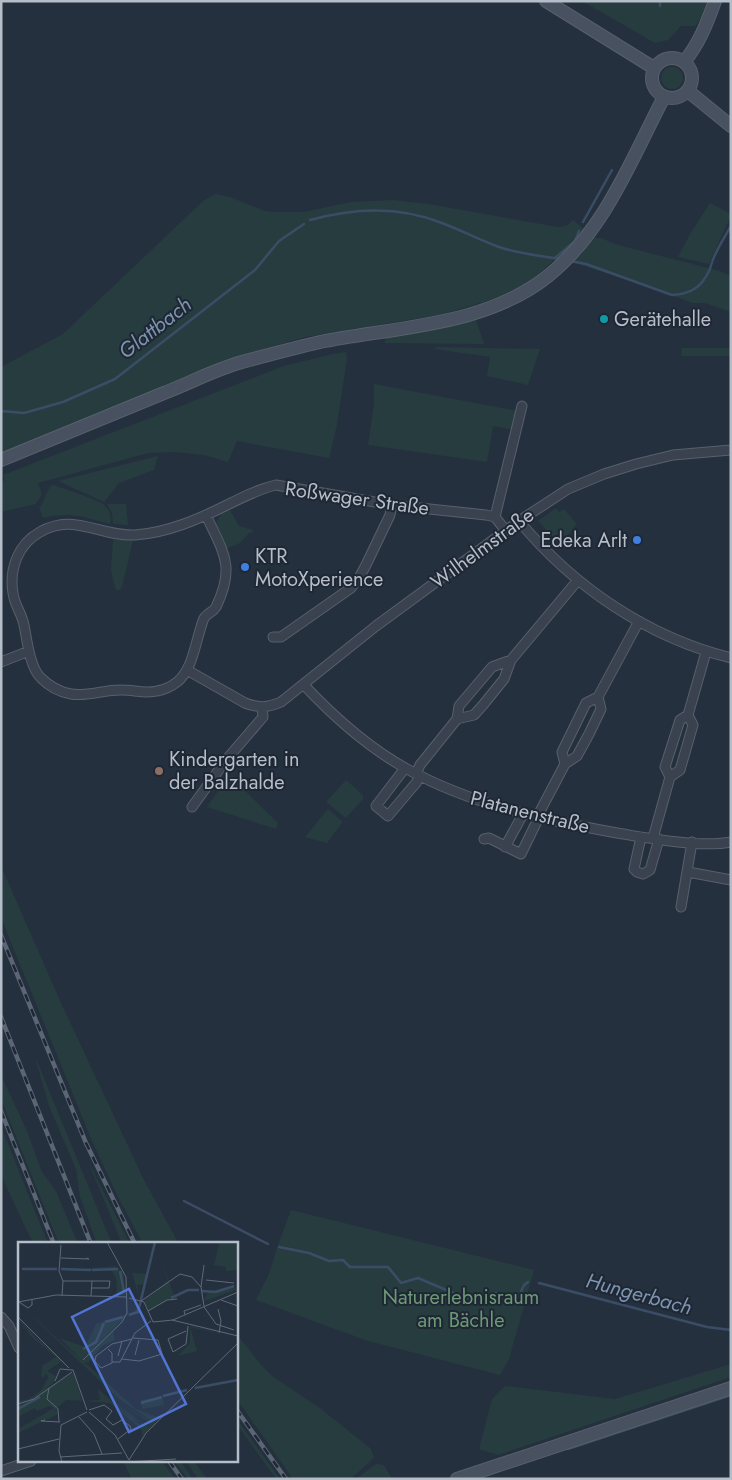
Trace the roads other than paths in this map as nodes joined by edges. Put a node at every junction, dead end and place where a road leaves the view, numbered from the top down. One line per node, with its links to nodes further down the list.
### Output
1 (546, 1): 4 (main road)
2 (715, 1): 3 (main road)
3 (684, 62): 4 (main road); 5 (main road)
4 (654, 68): 6 (main road)
5 (688, 91): 6 (main road); 7 (main road)
6 (664, 96): 10 (main road)
7 (731, 126)
8 (522, 406): 13 (street)
9 (731, 450): 14 (street, Wilhelmstraße)
10 (1, 460)
11 (392, 505): 12 (street, Roßwager Straße); 13 (street, Roßwager Straße); 18 (street)
12 (206, 515): 19 (street, Roßwager Straße); 24 (street)
13 (495, 517): 15 (street)
14 (519, 520): 15 (street, Wilhelmstraße); 16 (street)
15 (506, 531): 25 (street, Wilhelmstraße)
16 (578, 580): 17 (street); 22 (street)
17 (639, 621): 20 (street); 26 (street)
18 (273, 637)
19 (29, 651): 23 (street); 24 (street, Roßwager Straße)
20 (706, 652): 21 (street); 28 (street)
21 (731, 658)
22 (511, 660): 29 (street); 29 (street)
23 (1, 662)
24 (187, 670): 27 (street)
25 (304, 685): 27 (street, Wilhelmstraße); 31 (street, Platanenstraße)
26 (598, 697): 30 (street); 30 (street)
27 (262, 708): 34 (street)
28 (688, 715): 33 (street); 33 (street)
29 (457, 719): 32 (street)
30 (565, 764): 36 (street)
31 (405, 768): 32 (street, Platanenstraße); 32 (street)
32 (418, 775): 35 (street, Platanenstraße)
33 (670, 777): 38 (street)
34 (192, 806)
35 (523, 814): 36 (street, Platanenstraße); 42 (street)
36 (538, 817): 37 (street, Platanenstraße); 42 (street)
37 (641, 837): 38 (street, Platanenstraße); 38 (street)
38 (656, 838): 40 (street, Platanenstraße)
39 (484, 839): 42 (street)
40 (692, 842): 41 (street, Platanenstraße); 43 (street)
41 (731, 842)
42 (505, 847)
43 (688, 872): 44 (street); 45 (street)
44 (731, 880)
45 (681, 907)
46 (1, 1317): 47 (street)
47 (18, 1346)
48 (731, 1388): 52 (main road)
49 (28, 1462): 50 (street)
50 (4, 1470): 51 (street)
51 (10, 1479)
52 (457, 1479)

